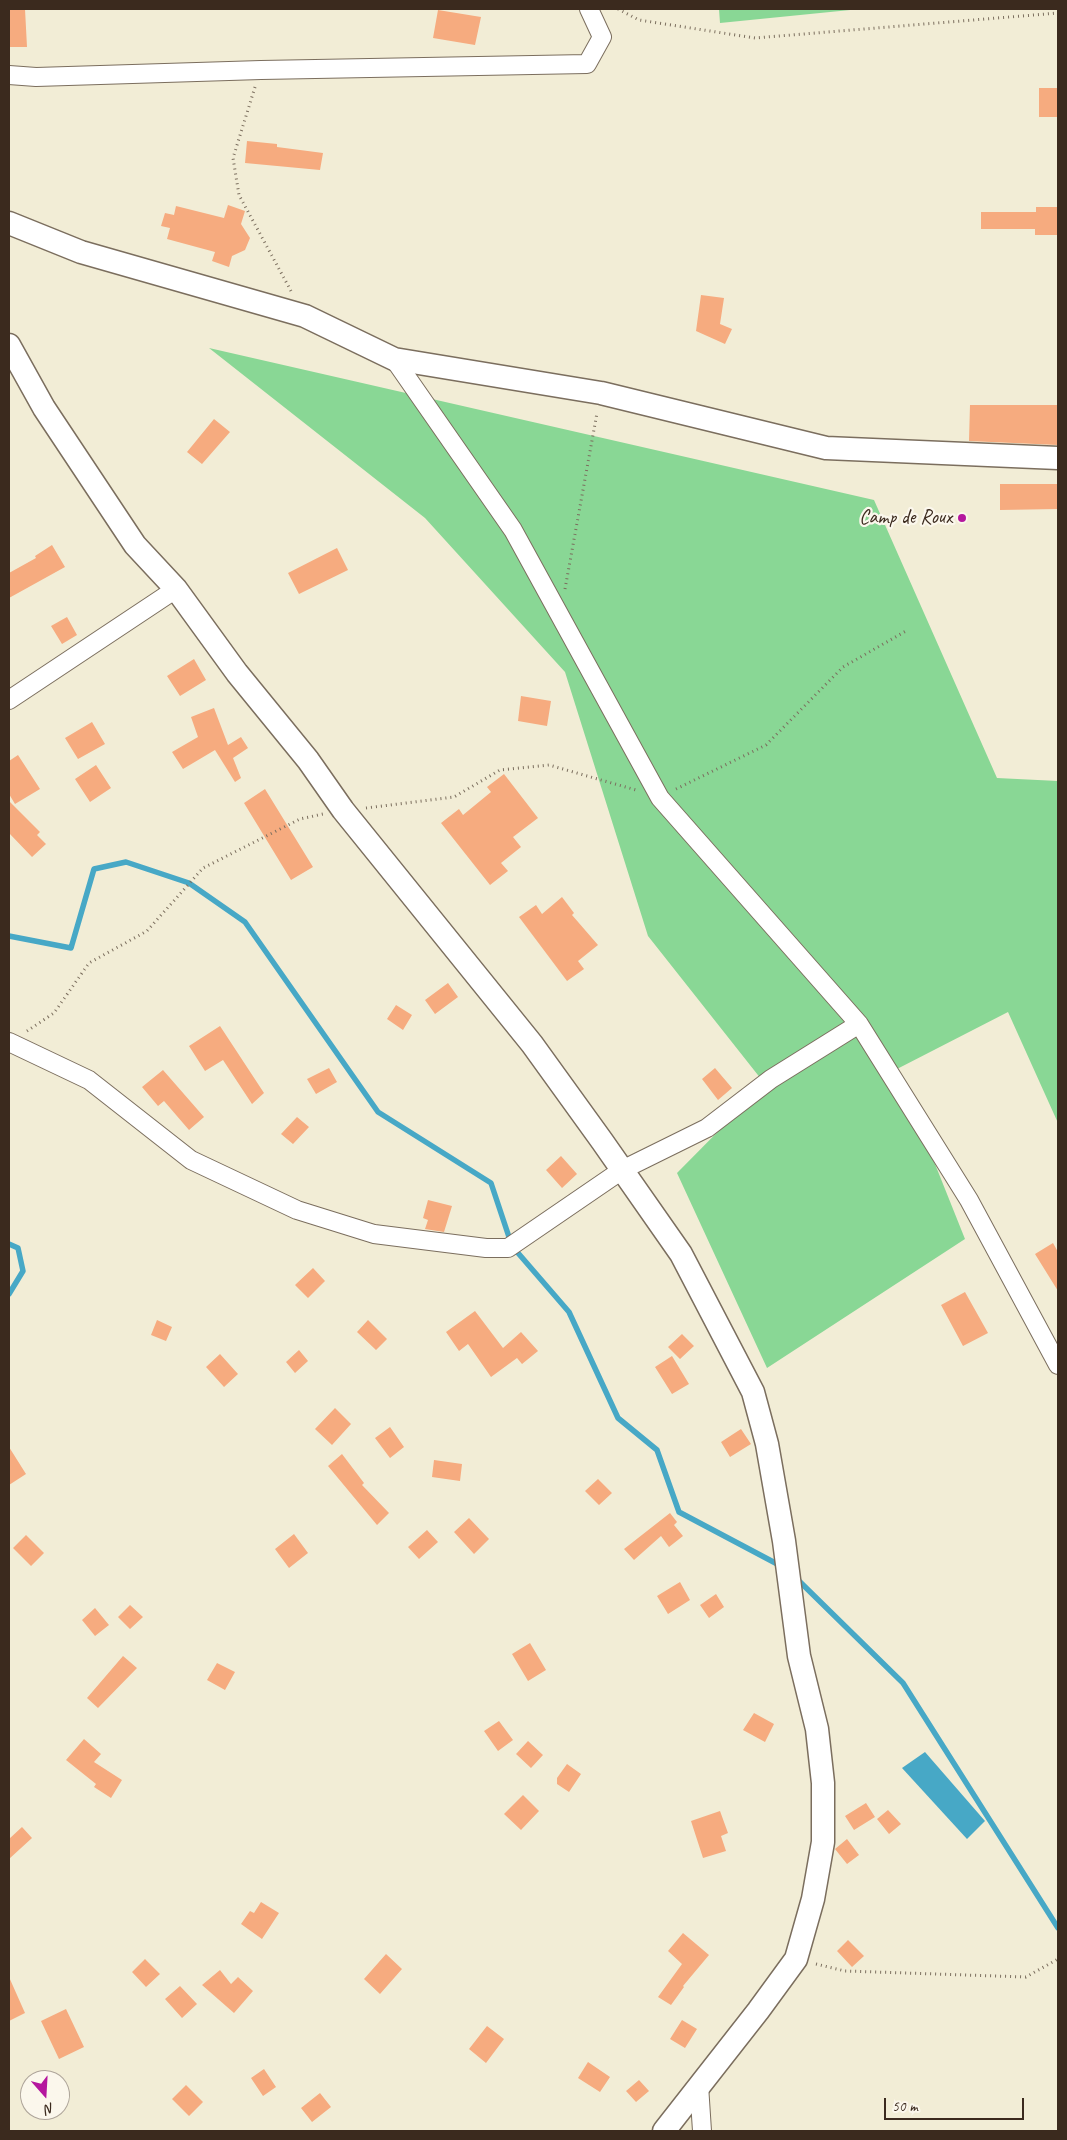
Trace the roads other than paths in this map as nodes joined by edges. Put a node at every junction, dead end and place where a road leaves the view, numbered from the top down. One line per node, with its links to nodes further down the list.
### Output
1 (589, 9): 2 (street)
2 (9, 75)
3 (9, 223): 5 (street)
4 (9, 345): 7 (street)
5 (394, 360): 6 (street); 9 (street)
6 (1058, 458)
7 (176, 589): 8 (street); 11 (street)
8 (9, 700)
9 (859, 1024): 11 (street); 12 (street)
10 (9, 1042): 11 (street)
11 (622, 1170): 13 (street)
12 (1058, 1365)
13 (699, 2085): 14 (street); 15 (street)
14 (664, 2131)
15 (702, 2131)

